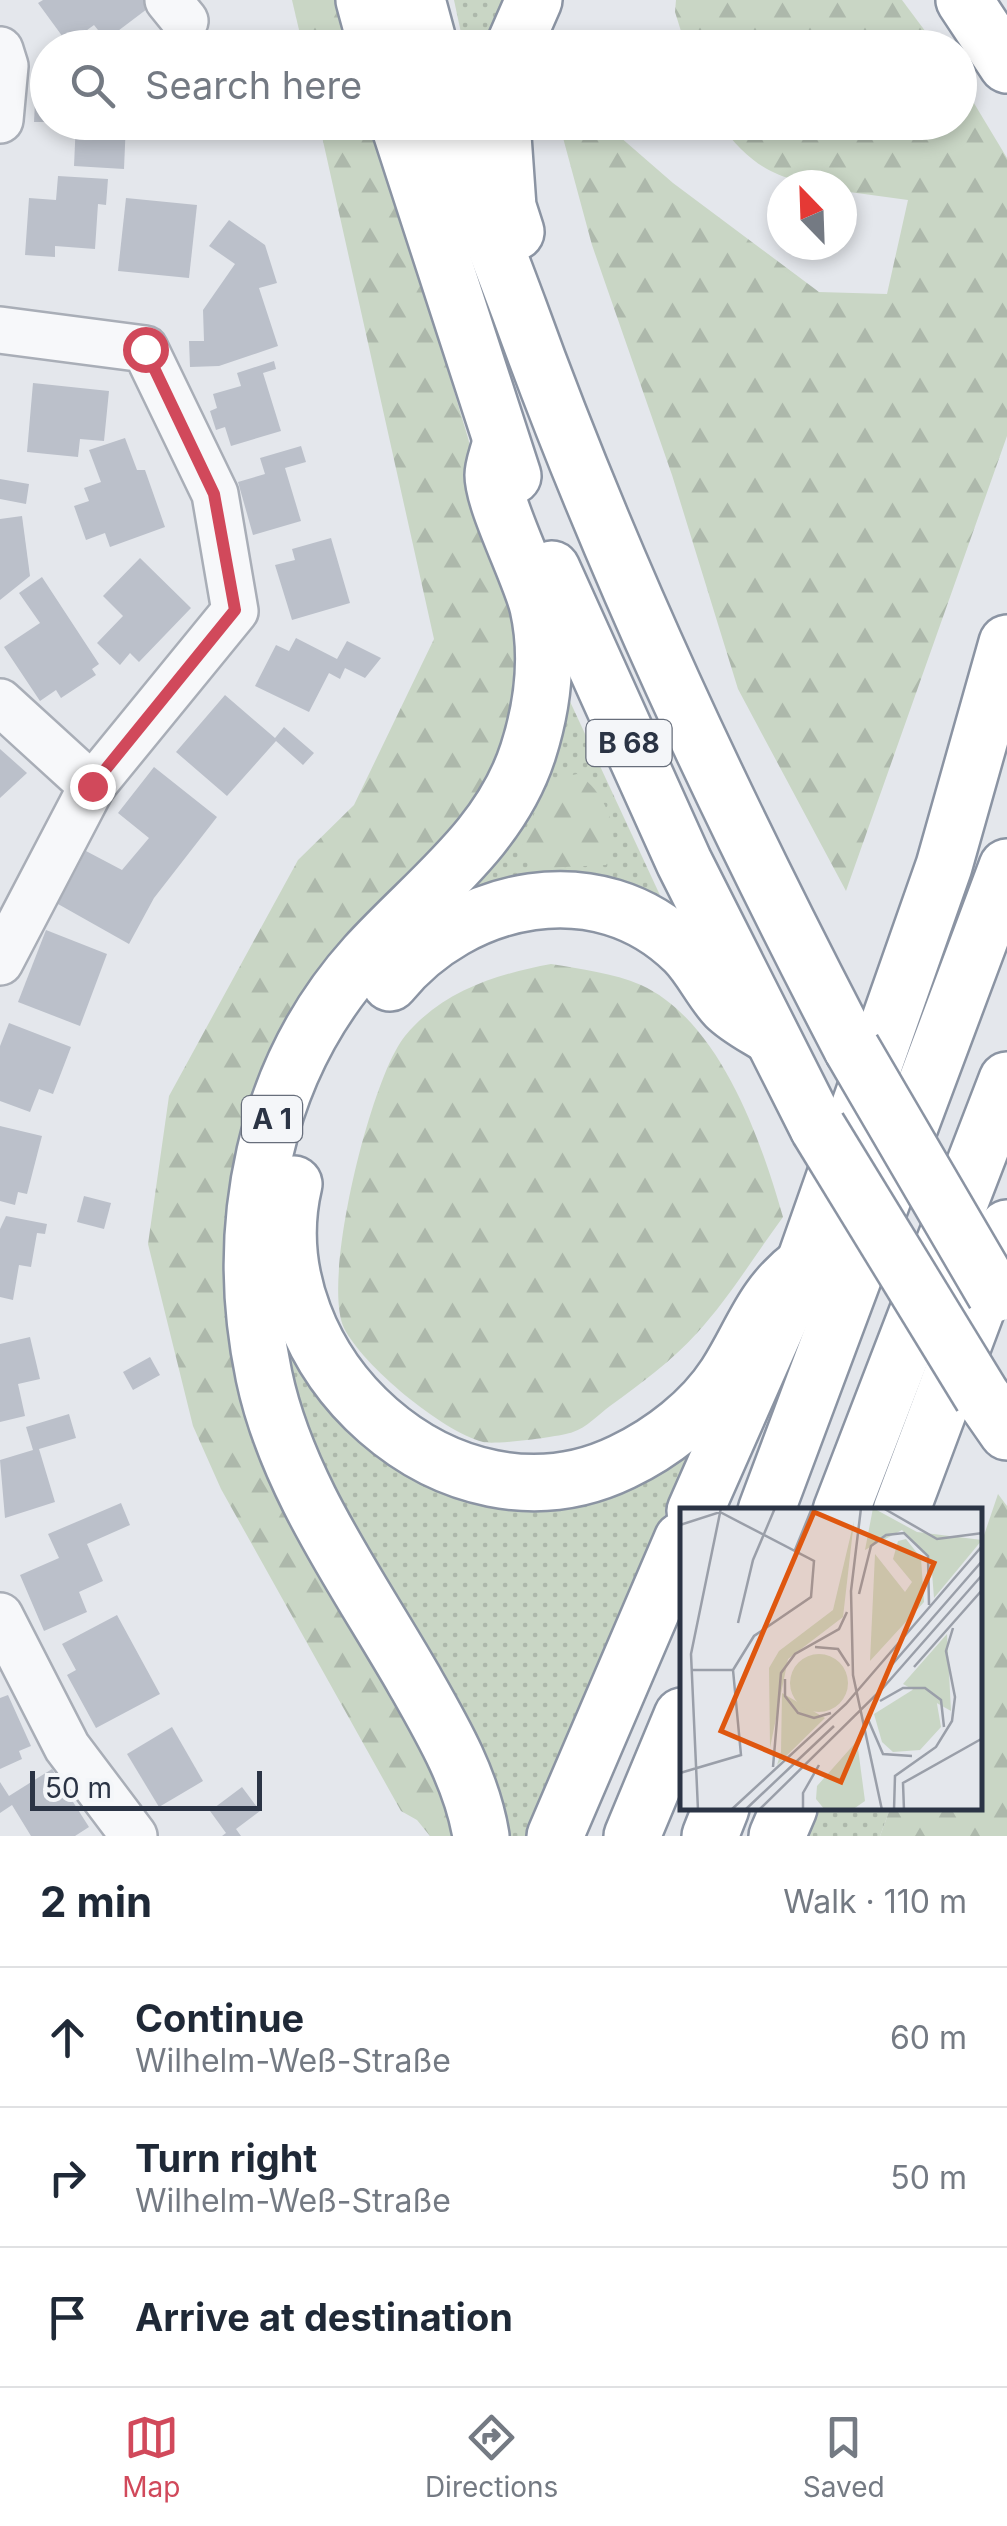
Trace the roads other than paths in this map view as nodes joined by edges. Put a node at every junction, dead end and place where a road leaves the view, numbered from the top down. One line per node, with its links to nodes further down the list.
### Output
1 (364, 0): 5 (highway)
2 (417, 0): 6 (highway)
3 (534, 0): 7 (highway)
4 (964, 0): 9 (highway)
5 (372, 30)
6 (425, 30)
7 (521, 30)
8 (0, 50): 10 (street)
9 (1007, 66)
10 (0, 120)
11 (404, 140): 15 (highway, B 68)
12 (459, 140): 16 (highway, B 68)
13 (503, 140): 16 (highway)
14 (0, 330): 19 (street)
15 (500, 445): 22 (highway, B 68); 39 (highway, A 1)
16 (568, 446): 26 (highway, B 68, bridge)
17 (1007, 643): 25 (highway)
18 (0, 702): 19 (street)
19 (92, 786): 21 (street)
20 (1007, 867): 29 (highway)
21 (0, 962)
22 (770, 1036): 25 (highway); 27 (highway, B 68, bridge)
23 (1007, 1080): 30 (highway)
24 (1007, 1228): 31 (highway)
25 (804, 1264): 28 (highway)
26 (1003, 1303)
27 (994, 1414)
28 (695, 1508)
29 (767, 1508)
30 (842, 1508)
31 (902, 1508)
32 (680, 1545): 40 (highway)
33 (0, 1616): 38 (street)
34 (680, 1721): 41 (highway)
35 (720, 1811): 42 (highway)
36 (790, 1811): 43 (highway)
37 (792, 1811): 44 (highway)
38 (134, 1836)
39 (481, 1836)
40 (554, 1836)
41 (632, 1836)
42 (710, 1836)
43 (777, 1836)
44 (790, 1836)

